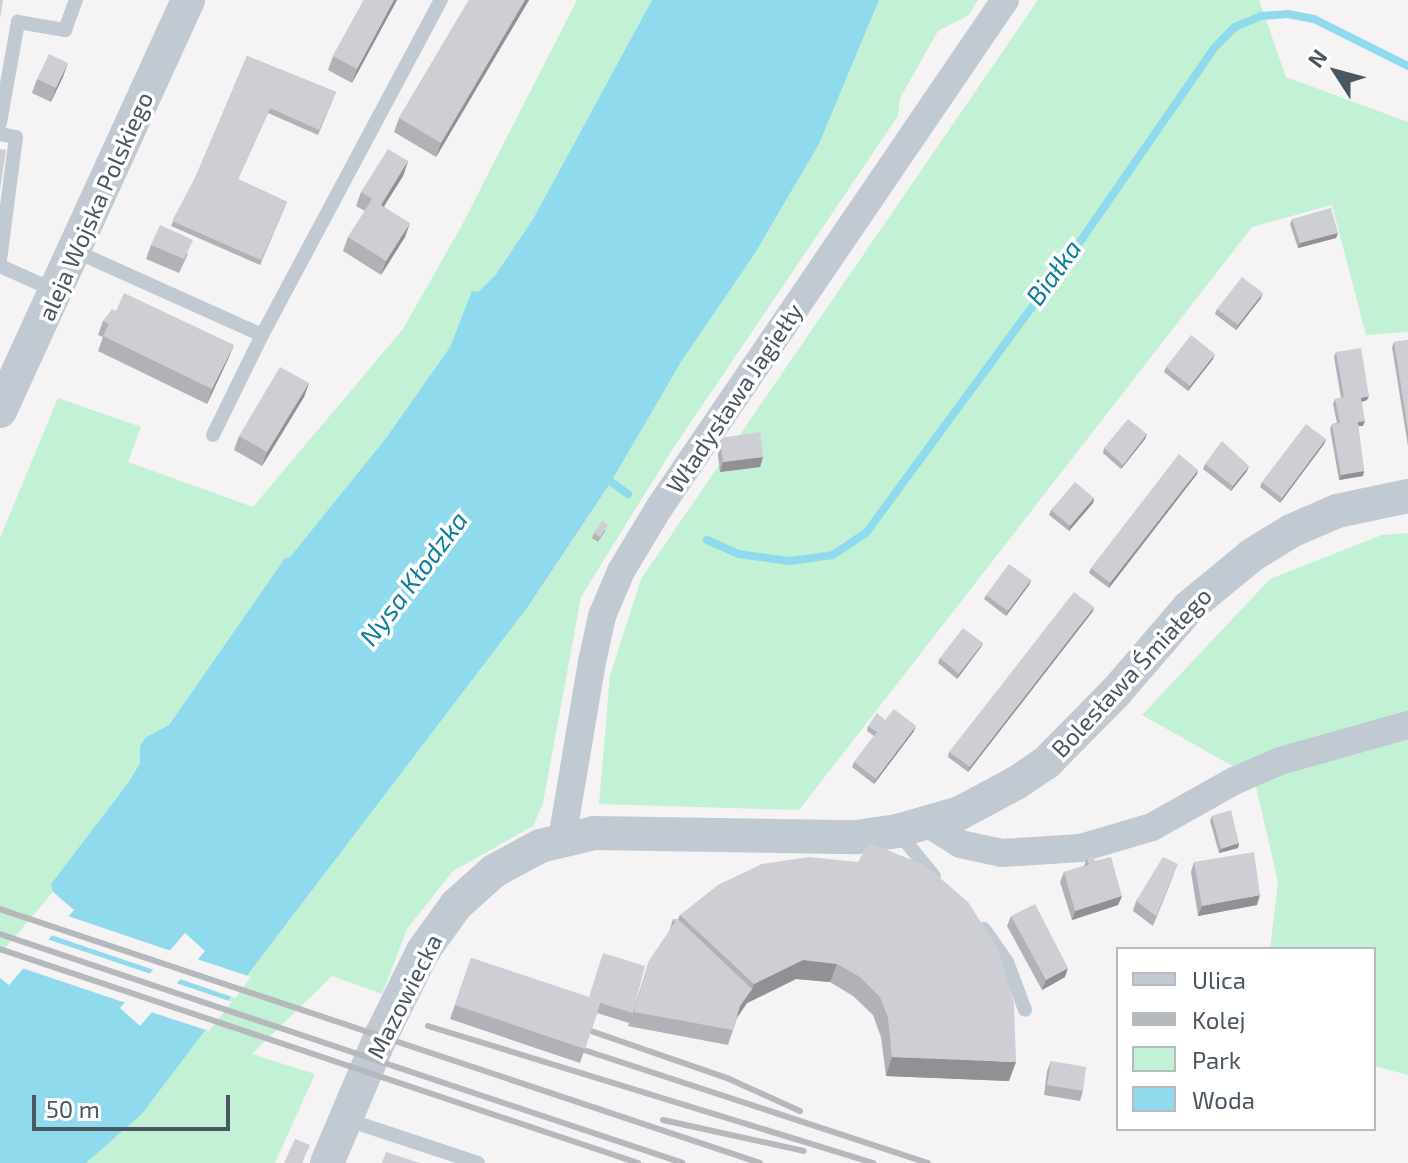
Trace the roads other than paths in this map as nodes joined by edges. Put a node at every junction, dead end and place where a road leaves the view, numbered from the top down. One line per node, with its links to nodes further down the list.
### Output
1 (76, 0): 5 (lane)
2 (188, 0): 7 (street, aleja Wojska Polskiego)
3 (441, 0): 10 (lane)
4 (1005, 0): 16 (street, Władysława Jagiełły)
5 (0, 123)
6 (0, 134): 8 (lane)
7 (75, 251): 9 (street, aleja Wojska Polskiego); 10 (lane)
8 (0, 263): 9 (lane)
9 (57, 291): 11 (street, aleja Wojska Polskiego)
10 (262, 335): 12 (lane)
11 (0, 411)
12 (213, 435)
13 (1408, 496): 15 (street, Bolesława Śmiałego)
14 (1408, 725): 15 (street)
15 (912, 827): 16 (street, Bolesława Śmiałego); 17 (lane)
16 (562, 839): 20 (street, Mazowiecka)
17 (943, 885)
18 (976, 918): 19 (lane)
19 (1025, 1010)
20 (345, 1119): 21 (street, Mazowiecka); 22 (lane)
21 (327, 1163)
22 (478, 1163)

